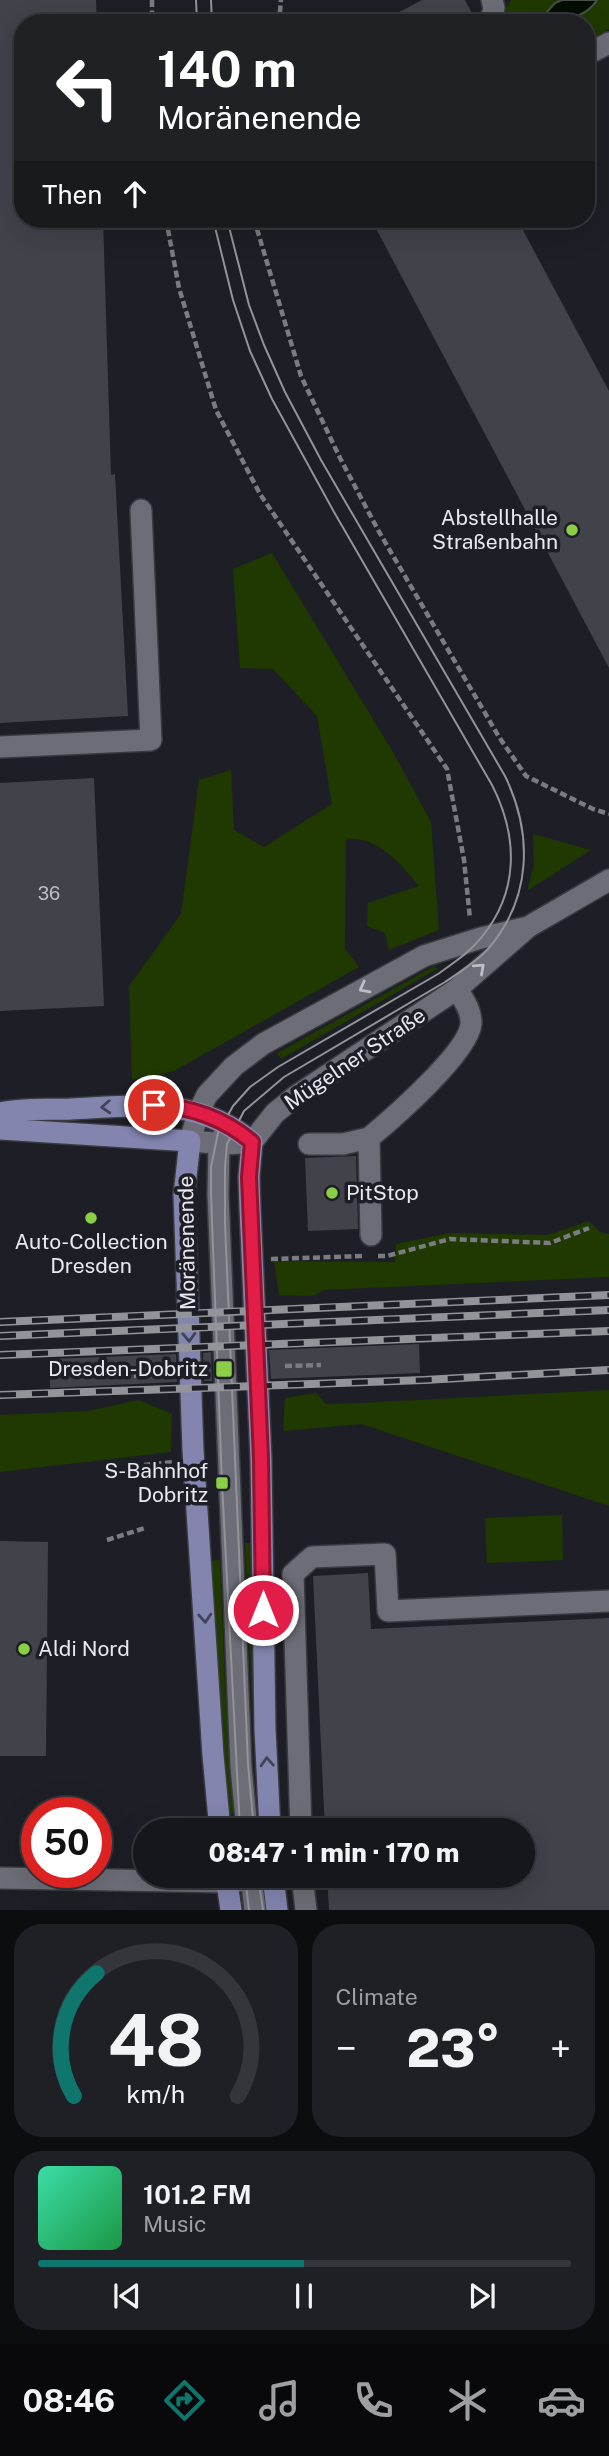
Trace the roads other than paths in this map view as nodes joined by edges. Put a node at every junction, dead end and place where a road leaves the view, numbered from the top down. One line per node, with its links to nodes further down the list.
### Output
1 (141, 510): 2 (street)
2 (0, 747)
3 (609, 880): 4 (street, Mügelner Straße)
4 (528, 927): 5 (street, Mügelner Straße, one-way to 4); 7 (street, Mügelner Straße, one-way to 7)
5 (457, 989): 10 (street); 12 (street, Mügelner Straße)
6 (0, 1113): 7 (main road, one-way to 6)
7 (198, 1113): 9 (main road); 11 (street, Moränenende)
8 (0, 1129): 11 (main road)
9 (224, 1134): 11 (street); 12 (main road); 17 (street)
10 (369, 1138): 13 (street); 14 (street)
11 (190, 1141): 16 (main road, Moränenende, one-way to 16)
12 (252, 1142): 18 (main road, one-way to 12)
13 (309, 1144)
14 (371, 1235)
15 (609, 1601): 19 (street)
16 (219, 1818)
17 (246, 1818)
18 (270, 1818)
19 (301, 1818)
20 (0, 1878): 21 (street)
21 (133, 1879)
22 (227, 1888): 26 (main road)
23 (260, 1888): 27 (street)
24 (266, 1888): 28 (main road)
25 (303, 1888): 29 (street)
26 (231, 1910)
27 (255, 1910)
28 (276, 1910)
29 (306, 1910)

